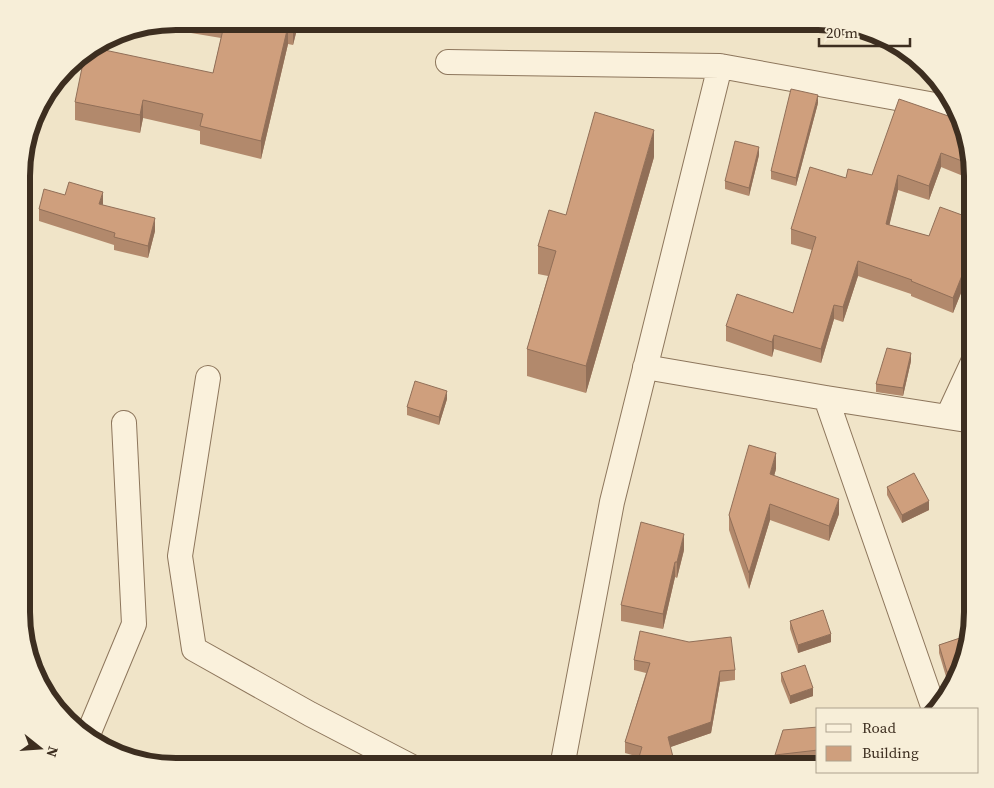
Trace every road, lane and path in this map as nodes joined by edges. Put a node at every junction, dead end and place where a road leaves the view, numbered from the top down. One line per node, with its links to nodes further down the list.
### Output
1 (448, 62): 2 (street)
2 (720, 66): 3 (street); 4 (street)
3 (947, 107)
4 (645, 367): 7 (street); 14 (street)
5 (208, 378): 13 (street)
6 (964, 381): 8 (street)
7 (826, 398): 8 (street); 11 (street)
8 (948, 416): 9 (street)
9 (964, 419)
10 (124, 423): 12 (street)
11 (932, 703)
12 (90, 729)
13 (396, 758)
14 (564, 758)

